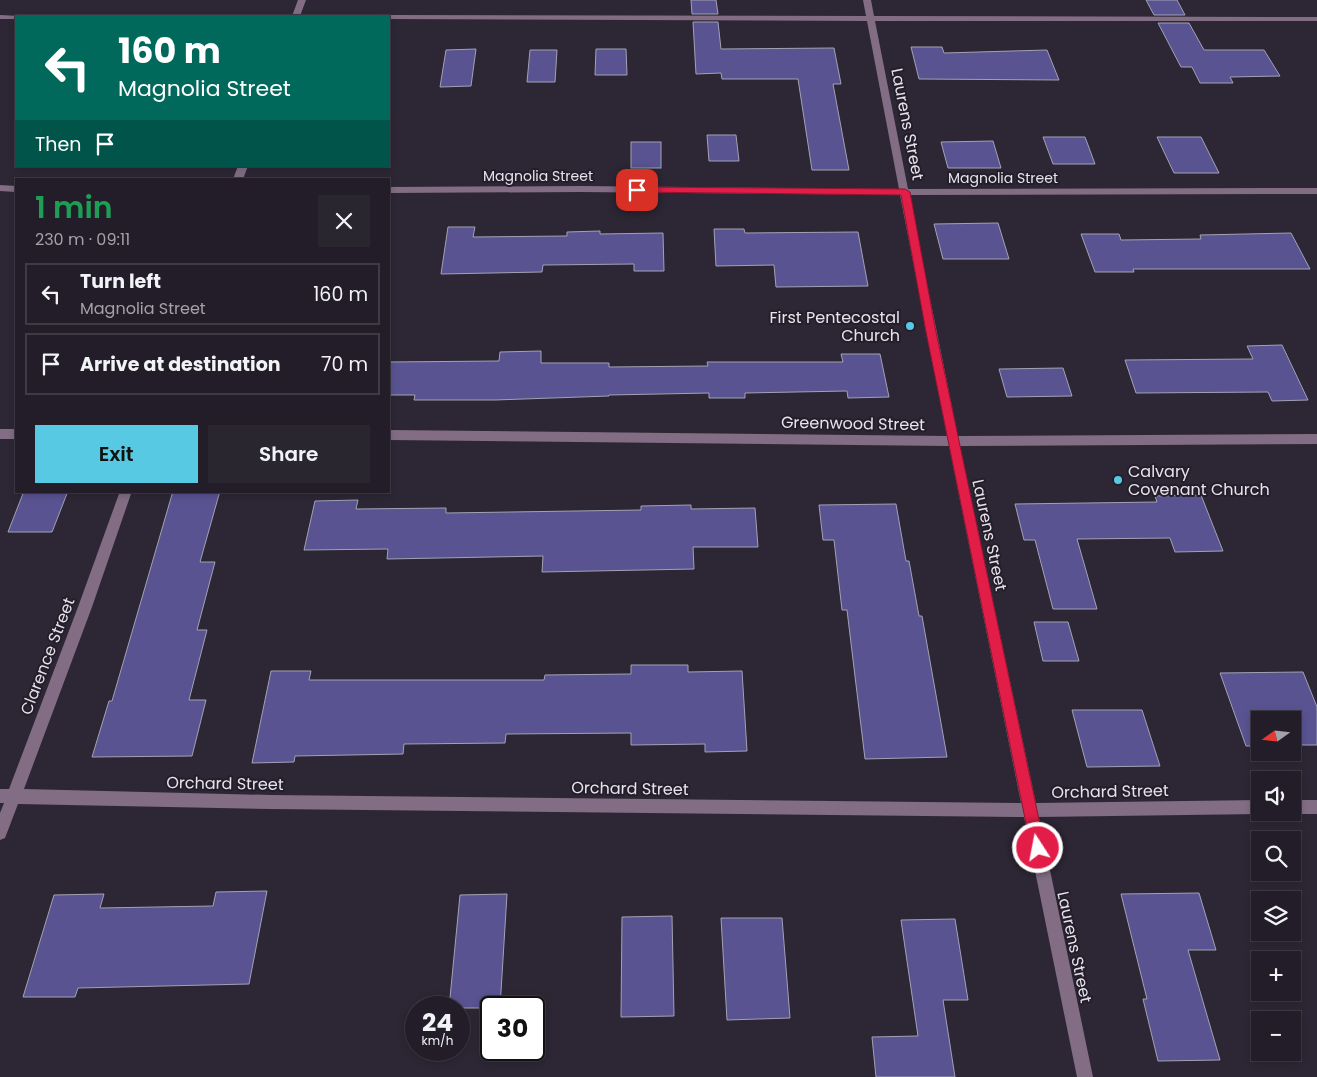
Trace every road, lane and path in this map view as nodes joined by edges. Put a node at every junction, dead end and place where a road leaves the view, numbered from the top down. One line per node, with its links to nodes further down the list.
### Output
1 (302, 0): 3 (street)
2 (866, 0): 7 (street, Laurens Street)
3 (296, 15)
4 (0, 16): 5 (street)
5 (15, 16)
6 (390, 17): 7 (street)
7 (870, 18): 8 (street); 13 (street, Laurens Street)
8 (1317, 19)
9 (0, 188): 10 (street)
10 (15, 189)
11 (390, 190): 13 (street, Magnolia Street)
12 (1317, 191): 13 (street, Magnolia Street)
13 (905, 192): 18 (street, Laurens Street)
14 (0, 434): 15 (street)
15 (15, 434)
16 (390, 435): 18 (street, Greenwood Street)
17 (1317, 439): 18 (street, Greenwood Street)
18 (954, 441): 24 (street, Laurens Street)
19 (125, 493): 20 (street, Clarence Street)
20 (7, 796): 24 (street, Orchard Street); 25 (street, Clarence Street)
21 (1251, 807): 24 (street, Orchard Street)
22 (1301, 807): 23 (street)
23 (1317, 807)
24 (1030, 810): 26 (street, Laurens Street)
25 (0, 833)
26 (1085, 1077)

